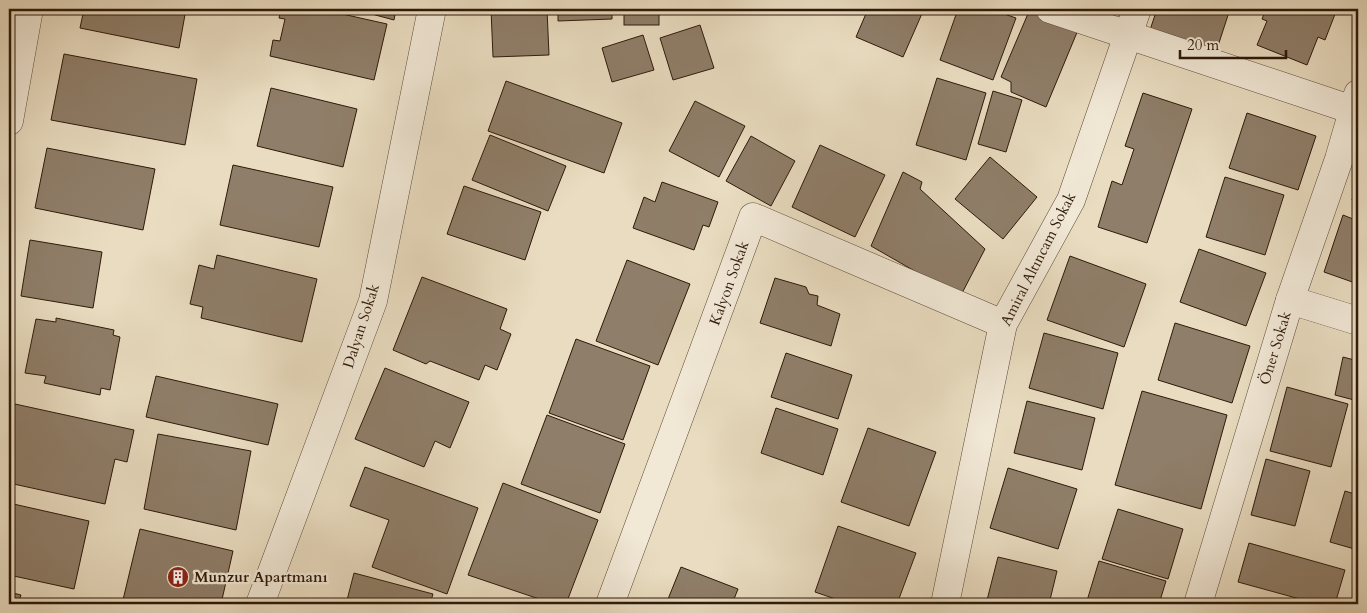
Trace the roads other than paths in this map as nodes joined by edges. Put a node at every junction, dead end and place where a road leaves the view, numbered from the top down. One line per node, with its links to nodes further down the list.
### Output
1 (29, 9): 7 (street)
2 (432, 9): 11 (street, Dalyan Sokak)
3 (1050, 9): 5 (street)
4 (1136, 9): 5 (street, Amiral Altıncam Sokak)
5 (1128, 35): 6 (street); 10 (street, Amiral Altıncam Sokak)
6 (1356, 102): 8 (street, Öner Sokak)
7 (9, 121)
8 (1290, 300): 9 (street); 14 (street, Öner Sokak)
9 (1358, 321)
10 (1003, 324): 12 (street, Kalyon Sokak); 13 (street, Amiral Altıncam Sokak)
11 (260, 604)
12 (610, 604)
13 (944, 604)
14 (1198, 604)

